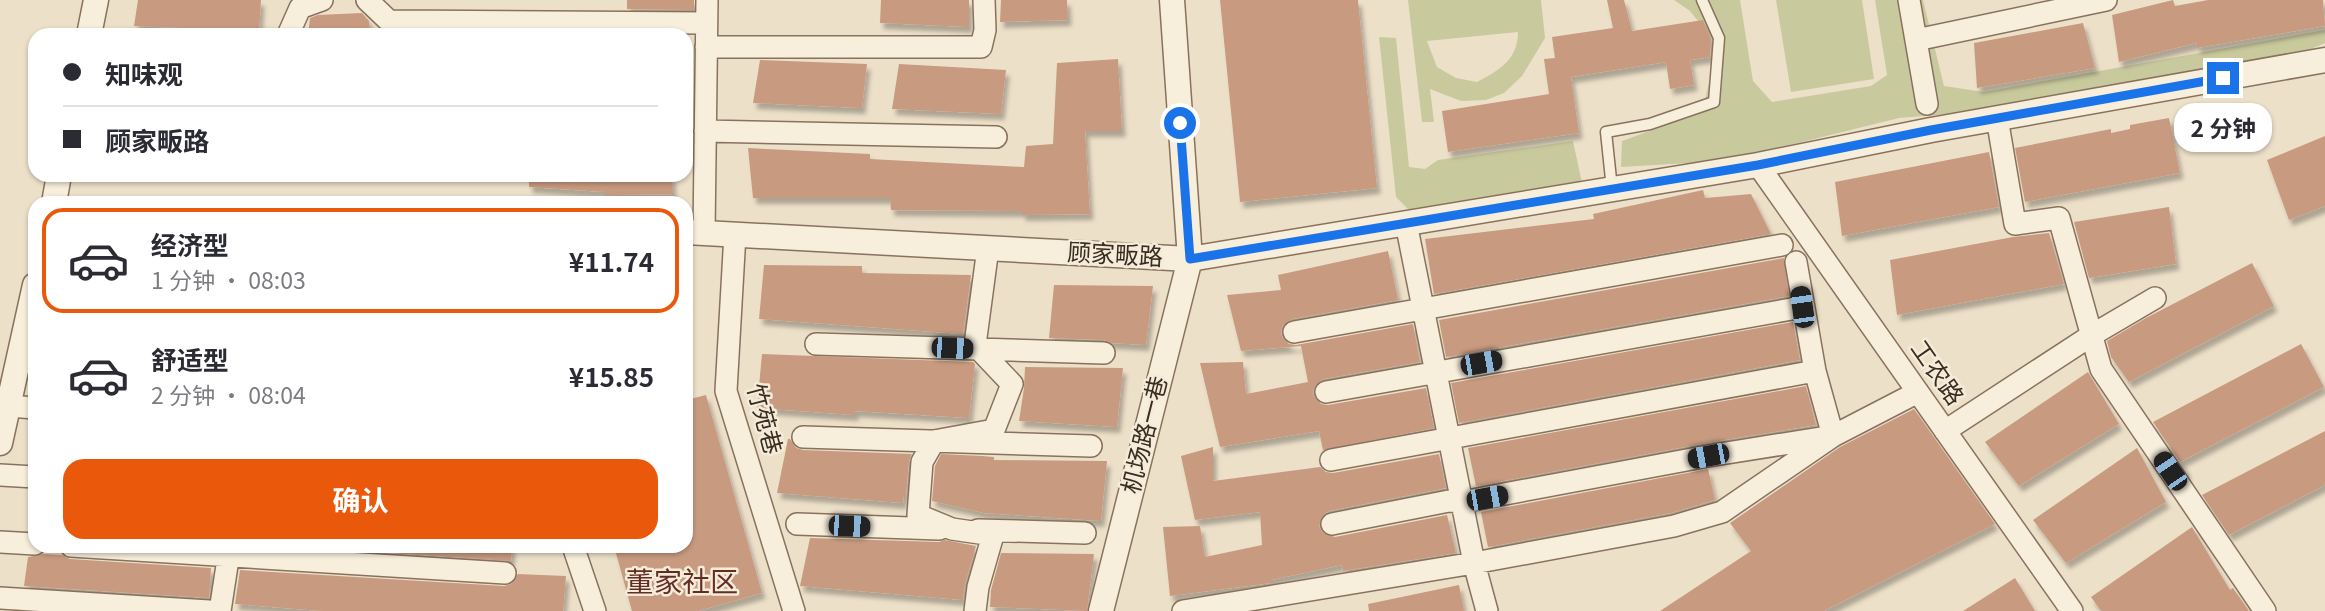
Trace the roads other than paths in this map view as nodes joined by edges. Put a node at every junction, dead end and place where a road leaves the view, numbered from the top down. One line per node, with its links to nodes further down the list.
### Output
1 (96, 0): 11 (street)
2 (322, 0): 12 (street)
3 (367, 0): 10 (street)
4 (707, 0): 10 (street)
5 (984, 0): 14 (street)
6 (1172, 0): 27 (street, 机场路一巷)
7 (1702, 0): 21 (lane)
8 (1909, 0): 13 (street)
9 (2106, 0): 13 (street)
10 (706, 23): 14 (street)
11 (90, 28)
12 (291, 28)
13 (1916, 40): 16 (street)
14 (706, 47): 18 (street)
15 (2325, 60): 17 (street, 顾家畈路)
16 (1927, 104)
17 (1997, 118): 20 (street, 顾家畈路); 33 (street)
18 (705, 131): 19 (street); 23 (street)
19 (996, 137)
20 (1758, 165): 21 (street, 顾家畈路); 41 (street, 工农路)
21 (1612, 189): 22 (street, 顾家畈路)
22 (1406, 223): 27 (street, 顾家畈路); 30 (street)
23 (695, 232): 24 (street, 顾家畈路)
24 (734, 234): 26 (street, 顾家畈路); 70 (street, 竹苑巷)
25 (1782, 245): 30 (street)
26 (988, 248): 27 (street, 顾家畈路); 35 (street)
27 (1190, 259): 72 (street, 机场路一巷)
28 (1796, 262): 31 (street)
29 (2155, 298): 33 (street)
30 (1423, 307): 32 (street); 38 (street)
31 (1802, 307): 38 (street); 39 (street)
32 (1294, 332)
33 (2092, 335): 44 (street); 76 (street)
34 (816, 344): 35 (street)
35 (979, 349): 37 (street); 48 (street)
36 (28, 350): 42 (street)
37 (1104, 353)
38 (1436, 371): 40 (street); 47 (street)
39 (1815, 371): 45 (street); 47 (street)
40 (1326, 391)
41 (1918, 392): 44 (street, 工农路); 45 (street)
42 (8, 406): 43 (street); 49 (street)
43 (28, 407)
44 (1945, 431): 75 (street, 工农路)
45 (1833, 436): 54 (street); 64 (street)
46 (803, 437): 48 (street)
47 (1449, 438): 51 (street); 54 (street)
48 (934, 441): 50 (street); 57 (street)
49 (0, 443)
50 (1091, 446)
51 (1331, 460)
52 (0, 475): 53 (street)
53 (28, 477)
54 (1462, 502): 56 (street); 64 (street)
55 (797, 524): 57 (street)
56 (1332, 524)
57 (952, 529): 58 (street); 71 (street)
58 (1085, 533)
59 (0, 541): 60 (street)
60 (28, 543)
61 (229, 553): 68 (street)
62 (254, 553): 65 (street)
63 (575, 553): 69 (street)
64 (1474, 563): 73 (street); 74 (street)
65 (505, 573)
66 (0, 598): 67 (street)
67 (209, 611)
68 (220, 611)
69 (595, 611)
70 (794, 611)
71 (975, 611)
72 (1101, 611)
73 (1183, 611)
74 (1487, 611)
75 (2072, 611)
76 (2265, 611)

